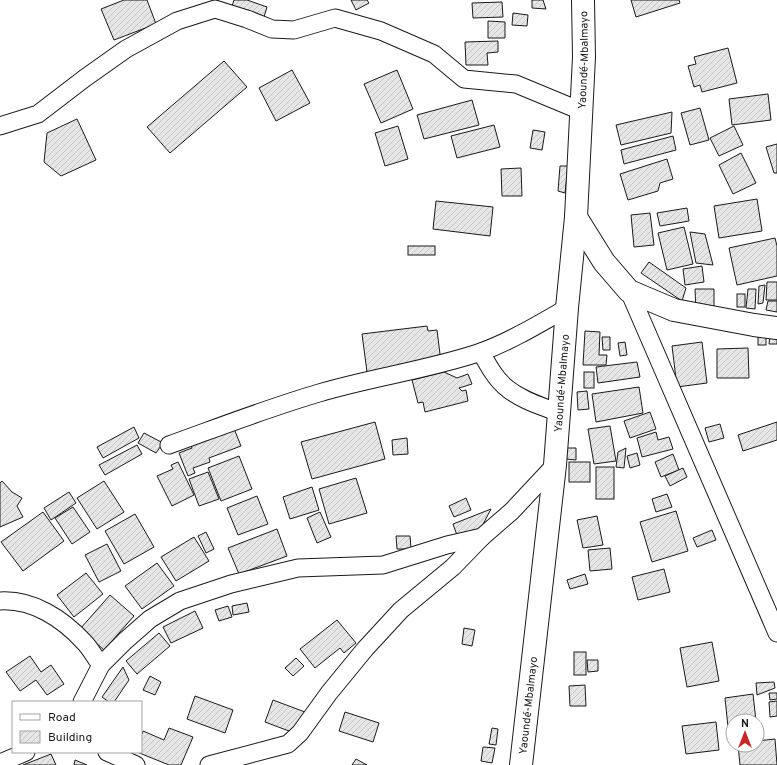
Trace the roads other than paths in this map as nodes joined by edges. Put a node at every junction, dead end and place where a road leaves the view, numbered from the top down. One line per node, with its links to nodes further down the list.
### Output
1 (582, 0): 2 (main road, Yaoundé-Mbalmayo)
2 (581, 111): 3 (street); 4 (main road, Yaoundé-Mbalmayo)
3 (0, 126)
4 (576, 217): 5 (main road); 6 (main road, Yaoundé-Mbalmayo)
5 (629, 291): 7 (main road); 14 (street)
6 (567, 308): 8 (street); 9 (main road, Yaoundé-Mbalmayo)
7 (777, 328)
8 (481, 352): 9 (street); 10 (street)
9 (559, 413): 11 (main road, Yaoundé-Mbalmayo)
10 (169, 446)
11 (555, 465): 12 (street); 22 (main road, Yaoundé-Mbalmayo)
12 (482, 537): 15 (street); 21 (street)
13 (3, 597): 15 (street)
14 (777, 634)
15 (101, 665): 16 (street)
16 (83, 701)
17 (24, 753): 19 (street)
18 (109, 753): 20 (street)
19 (0, 763)
20 (136, 765)
21 (208, 765)
22 (521, 765)

